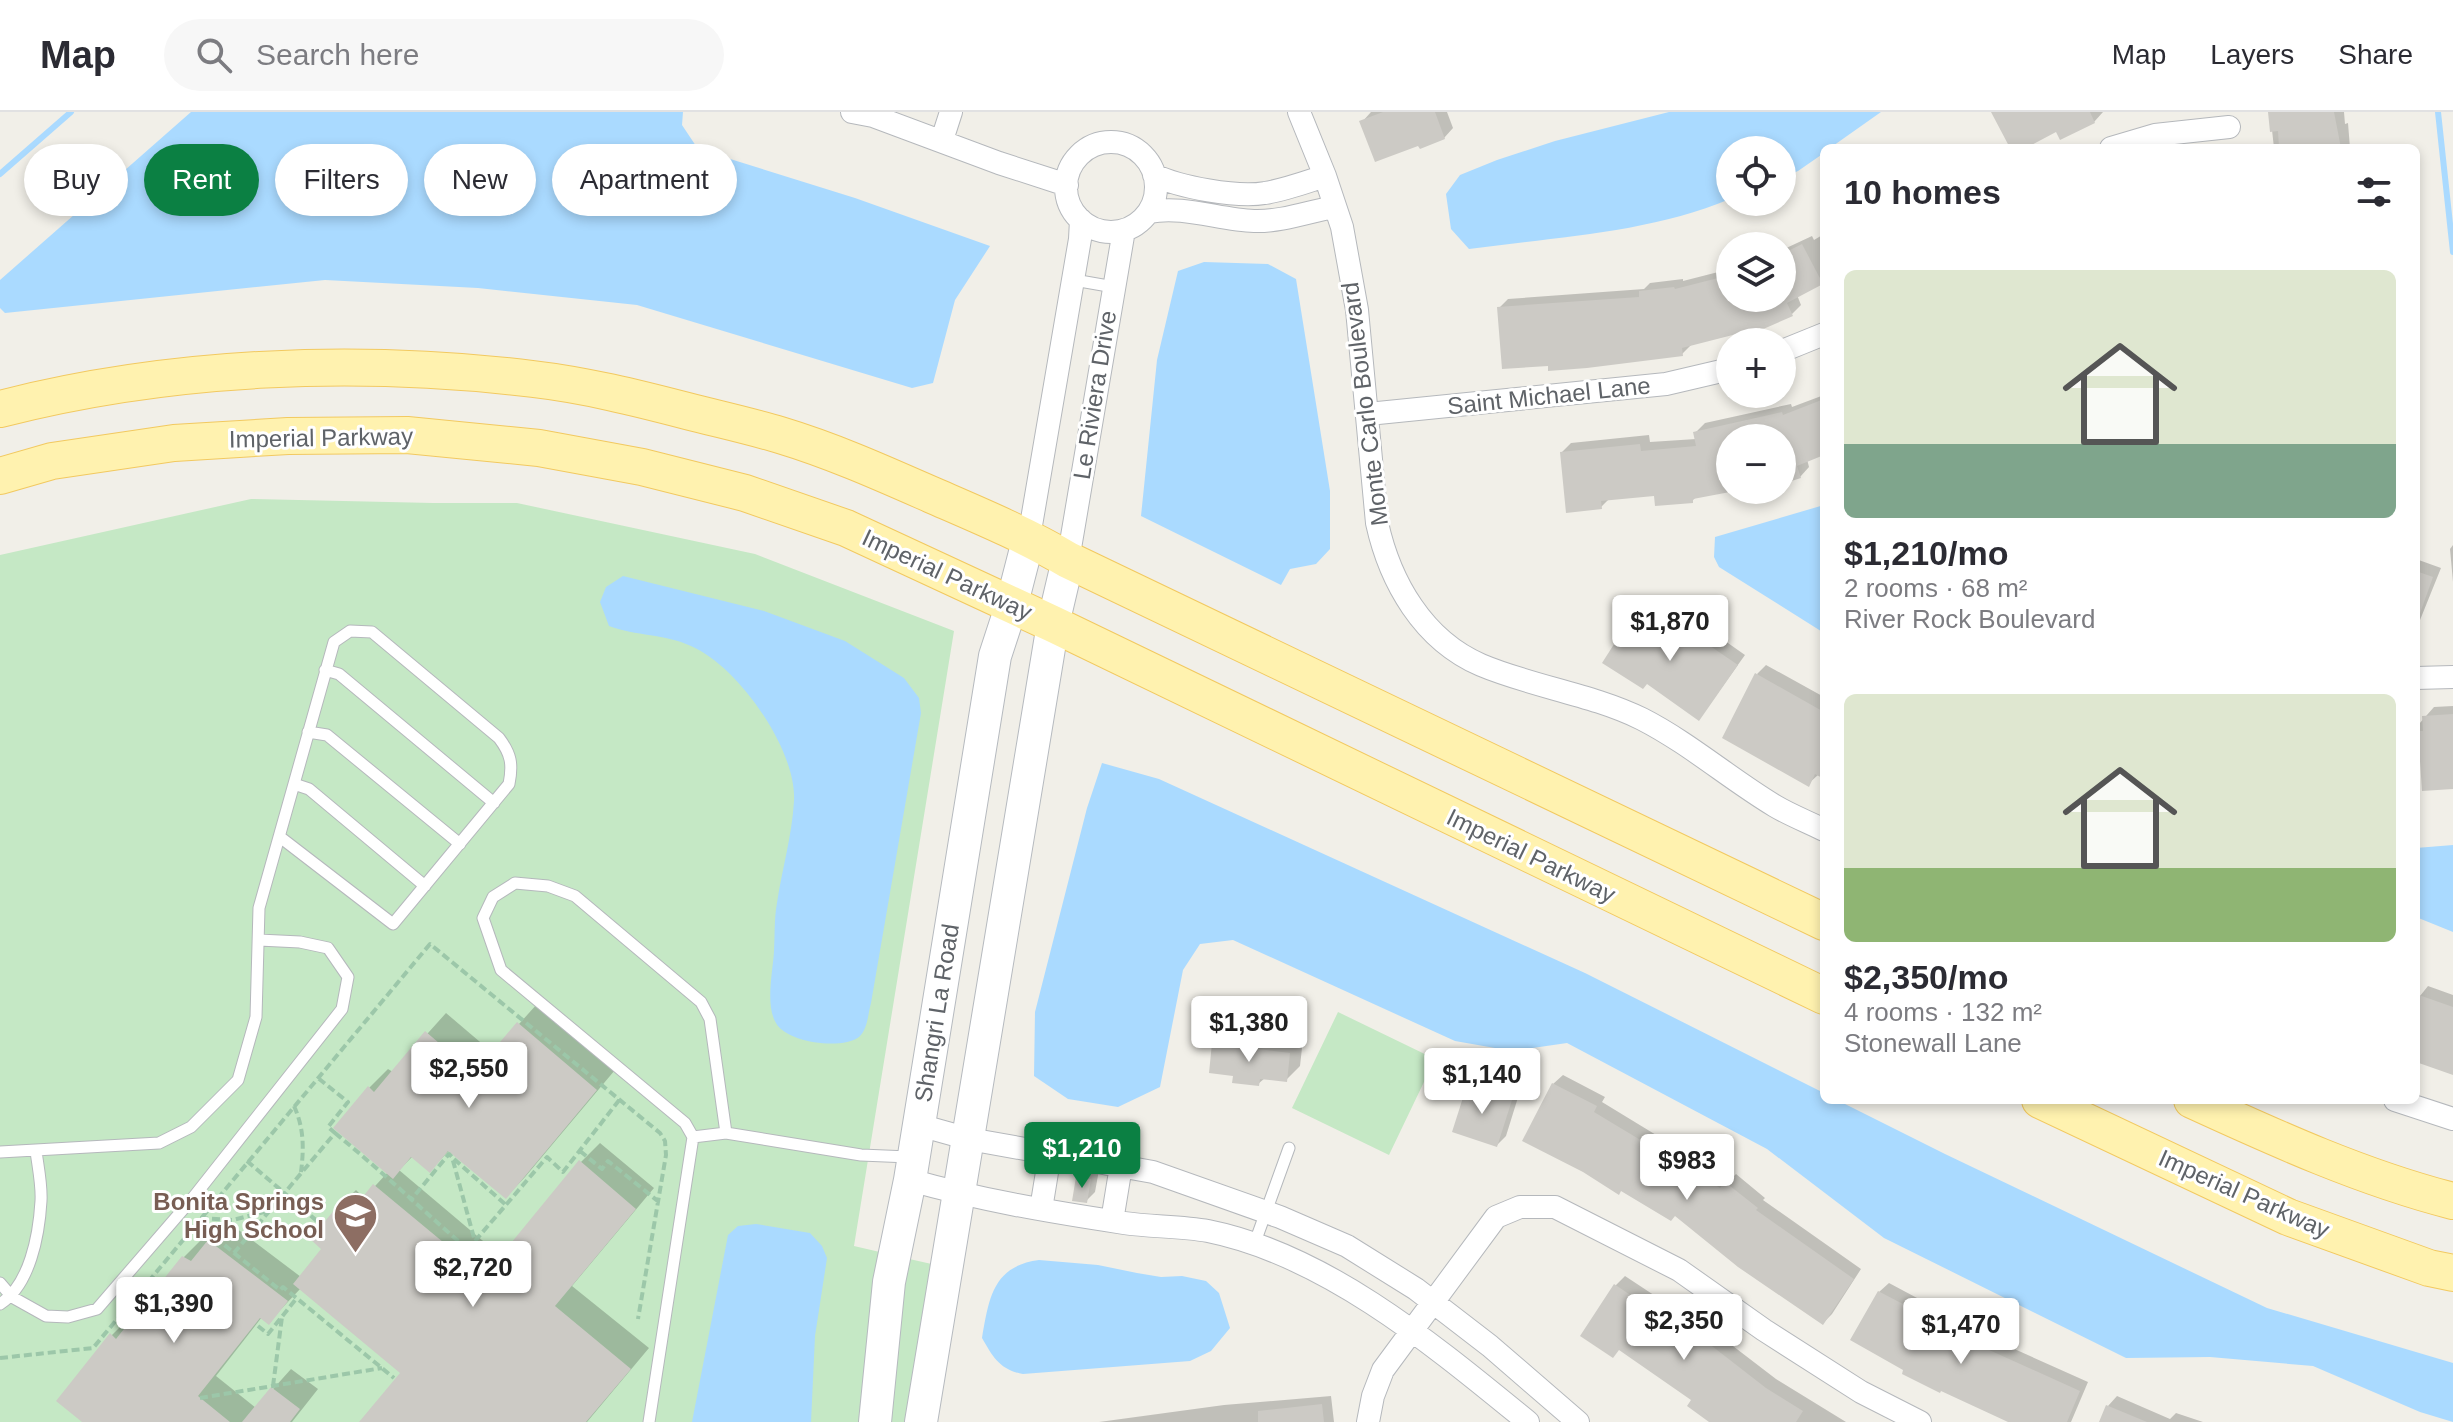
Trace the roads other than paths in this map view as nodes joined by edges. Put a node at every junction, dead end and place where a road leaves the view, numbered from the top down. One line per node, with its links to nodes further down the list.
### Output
1 (852, 112): 5 (street)
2 (951, 112): 5 (street)
3 (1299, 112): 8 (street, Monte Carlo Boulevard)
4 (2229, 129): 6 (street)
5 (942, 140): 9 (street)
6 (2125, 144)
7 (1154, 175): 8 (street); 9 (street); 11 (street)
8 (1325, 176): 10 (street, Monte Carlo Boulevard)
9 (1067, 185): 12 (street, Le Riviera Drive)
10 (1334, 207): 11 (street); 20 (street, Monte Carlo Boulevard)
11 (1149, 212): 13 (street)
12 (1081, 220): 13 (street); 14 (street, Le Riviera Drive)
13 (1124, 230): 15 (street, Le Riviera Drive)
14 (1074, 280): 15 (lane); 22 (street, Le Riviera Drive)
15 (1114, 287): 23 (street, Le Riviera Drive)
16 (1820, 336): 17 (street)
17 (1796, 345)
18 (1716, 372): 20 (street, Saint Michael Lane)
19 (0, 409): 22 (main road)
20 (1368, 414): 32 (street, Monte Carlo Boulevard)
21 (0, 476): 24 (main road, Imperial Parkway)
22 (1029, 537): 23 (main road); 24 (street, Shangri La Road)
23 (1068, 560): 25 (street); 36 (main road)
24 (1011, 607): 25 (main road, Imperial Parkway); 49 (street, Shangri La Road)
25 (1053, 624): 38 (main road, Imperial Parkway); 45 (street)
26 (325, 670): 29 (lane); 31 (lane); 31 (lane)
27 (2453, 677): 28 (street)
28 (2420, 678)
29 (308, 732): 30 (lane); 34 (lane)
30 (294, 784): 33 (lane); 35 (lane)
31 (494, 803): 34 (lane)
32 (1820, 828)
33 (280, 837): 35 (lane); 37 (lane)
34 (460, 844): 35 (lane)
35 (425, 886)
36 (1820, 920)
37 (259, 940): 47 (lane); 60 (lane)
38 (1820, 994)
39 (2048, 1104): 58 (main road, Imperial Parkway)
40 (2201, 1104): 53 (main road)
41 (2407, 1104): 42 (street)
42 (2453, 1119)
43 (726, 1133): 44 (lane); 44 (lane); 49 (lane)
44 (693, 1137): 64 (lane)
45 (969, 1139): 49 (street); 50 (street); 52 (street)
46 (1289, 1148): 55 (lane)
47 (36, 1151): 48 (lane); 60 (lane)
48 (0, 1152)
49 (914, 1154): 52 (street); 65 (street, Shangri La Road)
50 (1050, 1154): 51 (street); 54 (street)
51 (1121, 1166): 55 (street); 56 (street)
52 (960, 1195): 54 (street); 66 (street)
53 (2453, 1201)
54 (1041, 1209): 56 (street)
55 (1266, 1211): 57 (lane); 61 (street)
56 (1112, 1221): 57 (street)
57 (1254, 1245): 63 (street)
58 (2453, 1273)
59 (0, 1283): 60 (lane)
60 (12, 1297): 62 (lane)
61 (1432, 1301): 63 (street); 69 (street); 70 (street)
62 (0, 1304)
63 (1410, 1330): 67 (street); 68 (street)
64 (649, 1422)
65 (875, 1422)
66 (921, 1422)
67 (1368, 1422)
68 (1528, 1422)
69 (1578, 1422)
70 (1920, 1422)

